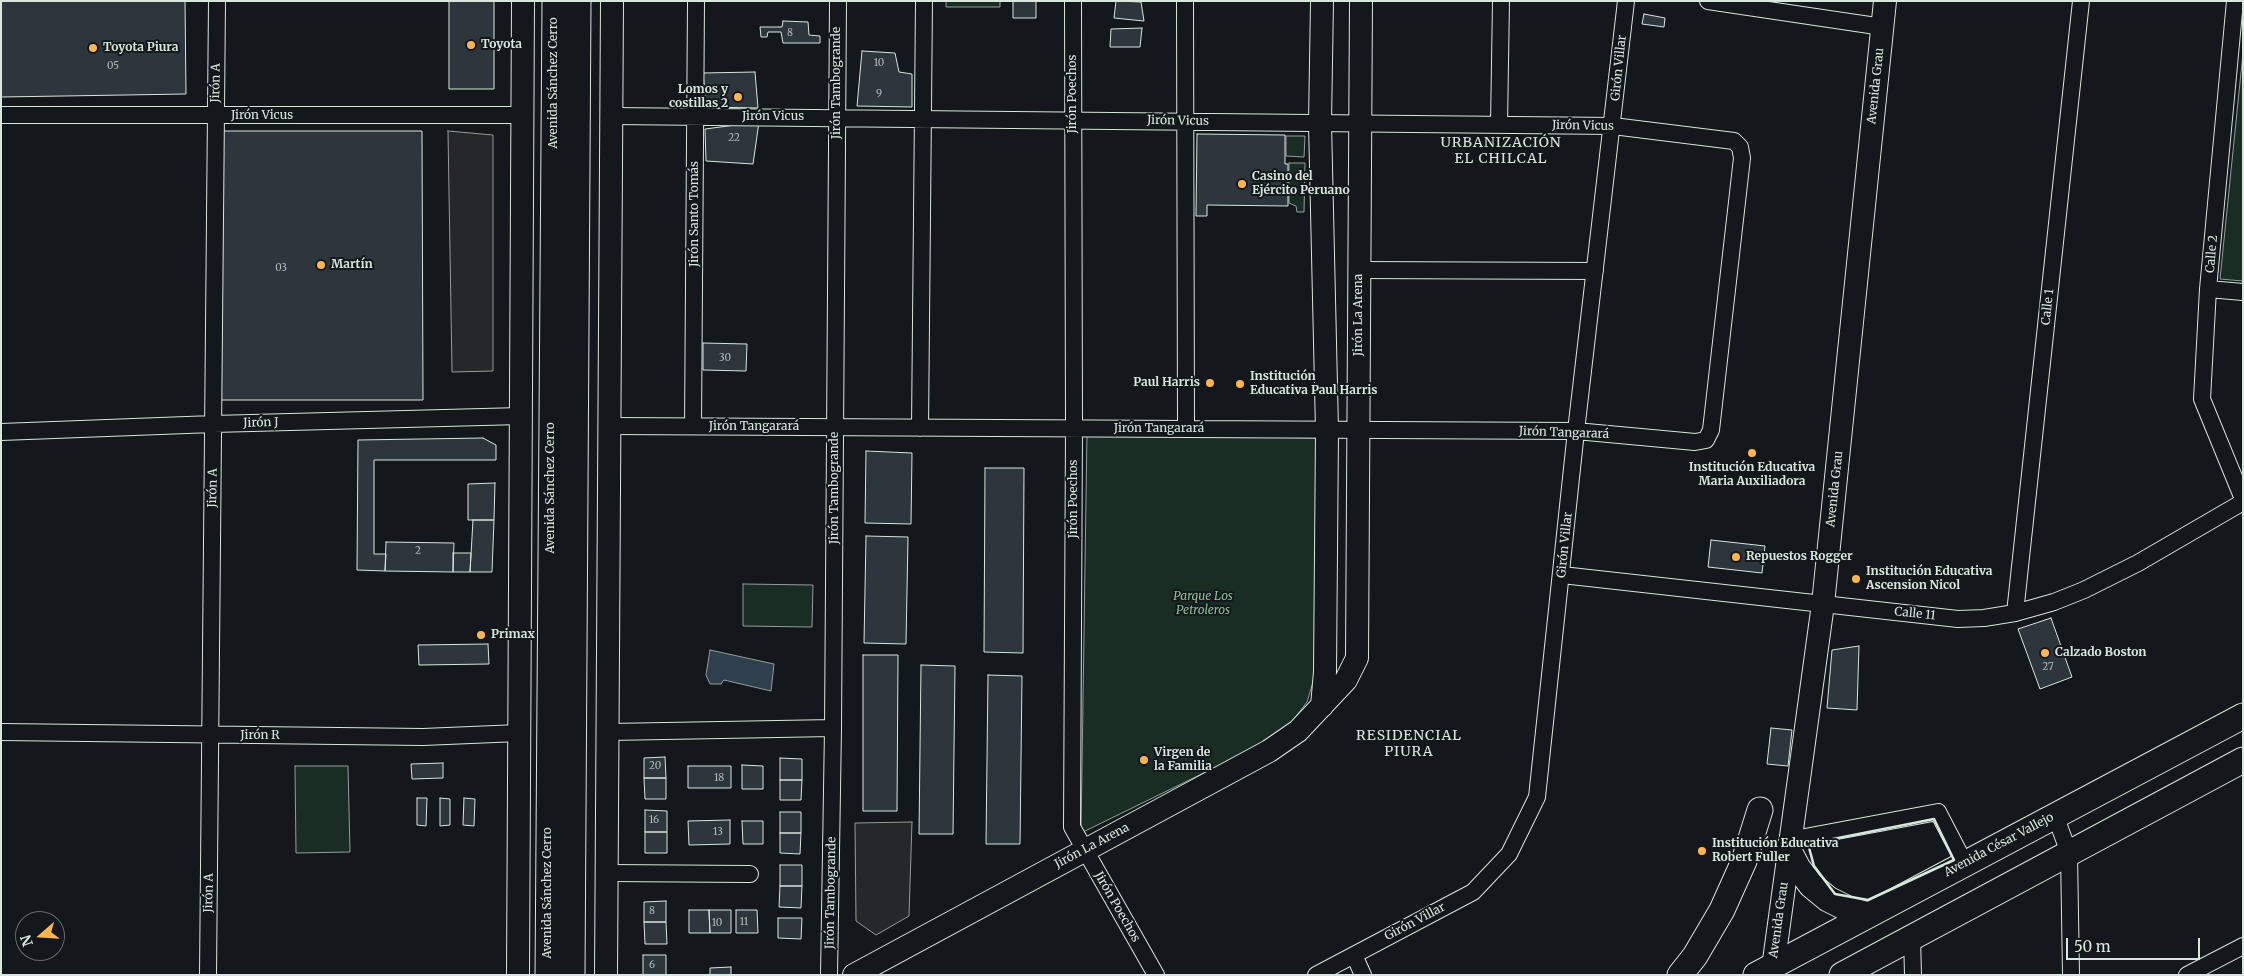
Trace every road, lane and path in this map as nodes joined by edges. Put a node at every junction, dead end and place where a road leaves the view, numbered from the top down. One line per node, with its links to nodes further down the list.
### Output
1 (217, 1): 22 (street, Jirón A)
2 (523, 1): 21 (main road)
3 (555, 1): 77 (main road, Avenida Sánchez Cerro)
4 (578, 1): 78 (main road, Avenida Sánchez Cerro)
5 (612, 1): 23 (main road)
6 (696, 1): 24 (street, Jirón Santo Tomás)
7 (838, 1): 25 (street, Jirón Tambogrande)
8 (924, 1): 26 (street)
9 (1073, 1): 27 (street, Jirón Poechos)
10 (1185, 1): 28 (street)
11 (1322, 1): 29 (main road)
12 (1361, 1): 30 (main road, Jirón La Arena)
13 (1501, 1): 31 (street)
14 (1626, 1): 32 (street, Girón Villar)
15 (1708, 1): 19 (street)
16 (1885, 1): 19 (main road, Avenida Grau)
17 (2081, 1): 53 (street, Calle 1)
18 (2235, 1): 35 (street, Calle 2)
19 (1882, 27): 52 (main road, Avenida Grau)
20 (1, 115): 22 (street, Jirón Vicus)
21 (523, 115): 22 (street, Jirón Vicus); 37 (main road)
22 (216, 116): 38 (street, Jirón A)
23 (612, 116): 24 (street, Jirón Vicus); 39 (main road)
24 (695, 117): 25 (street, Jirón Vicus); 40 (street, Jirón Santo Tomás)
25 (837, 118): 26 (street, Jirón Vicus); 41 (street, Jirón Tambogrande)
26 (923, 118): 27 (street, Jirón Vicus); 42 (street)
27 (1073, 119): 28 (street, Jirón Vicus); 43 (street, Jirón Poechos)
28 (1184, 121): 29 (street, Jirón Vicus); 44 (street)
29 (1320, 123): 30 (street, Jirón Vicus); 45 (main road)
30 (1360, 123): 31 (street, Jirón Vicus); 33 (main road, Jirón La Arena)
31 (1499, 125): 32 (street, Jirón Vicus)
32 (1613, 126): 34 (street, Girón Villar); 49 (street, Jirón Vicus)
33 (1358, 270): 34 (street); 46 (main road, Jirón La Arena)
34 (1595, 271): 47 (street, Girón Villar)
35 (2208, 289): 36 (street); 50 (street, Calle 2)
36 (2243, 292)
37 (521, 416): 38 (street, Jirón J); 59 (main road)
38 (213, 424): 48 (street, Jirón J); 60 (street, Jirón A)
39 (611, 426): 40 (street, Jirón Tangarará); 58 (main road)
40 (693, 426): 41 (street, Jirón Tangarará)
41 (835, 427): 42 (street, Jirón Tangarará); 56 (street, Jirón Tambogrande)
42 (920, 428): 43 (street, Jirón Tangarará)
43 (1074, 428): 44 (street, Jirón Tangarará); 65 (street, Jirón Poechos)
44 (1186, 429): 45 (street, Jirón Tangarará)
45 (1327, 430): 46 (street, Jirón Tangarará); 54 (main road)
46 (1359, 430): 47 (street, Jirón Tangarará); 54 (main road, Jirón La Arena)
47 (1576, 431): 49 (street, Jirón Tangarará); 51 (street, Girón Villar)
48 (1, 432)
49 (1706, 440)
50 (2243, 500): 53 (street, Calle 11)
51 (1562, 575): 52 (street, Calle 11); 73 (street, Girón Villar)
52 (1823, 604): 53 (street, Calle 11); 64 (main road, Avenida Grau)
53 (2015, 613)
54 (1322, 706): 65 (main road, Jirón La Arena)
55 (2243, 716): 63 (main road, Avenida César Vallejo)
56 (833, 728): 58 (street); 80 (street, Jirón Tambogrande)
57 (1, 732): 60 (street, Jirón R)
58 (608, 732): 68 (main road)
59 (519, 733): 60 (street, Jirón R); 76 (main road)
60 (210, 736): 75 (street, Jirón A)
61 (2243, 760): 66 (main road)
62 (1760, 810): 85 (main road)
63 (2055, 816): 66 (street); 67 (main road, Avenida César Vallejo)
64 (1789, 844): 67 (street); 70 (main road); 74 (main road, Avenida Grau)
65 (1084, 851): 81 (main road, Jirón La Arena); 82 (street, Jirón Poechos)
66 (2069, 853): 71 (main road); 88 (street)
67 (1965, 864): 70 (main road, Avenida César Vallejo)
68 (607, 872): 69 (street); 79 (main road)
69 (750, 874)
70 (1868, 914): 74 (main road, Avenida César Vallejo)
71 (1912, 938): 86 (main road); 87 (street)
72 (2243, 946): 89 (street)
73 (1354, 955): 83 (street, Girón Villar); 84 (street)
74 (1767, 971)
75 (208, 975)
76 (518, 975)
77 (548, 975)
78 (572, 975)
79 (606, 975)
80 (829, 975)
81 (854, 975)
82 (1156, 975)
83 (1316, 975)
84 (1363, 975)
85 (1680, 975)
86 (1842, 975)
87 (1913, 975)
88 (2072, 975)
89 (2187, 975)

